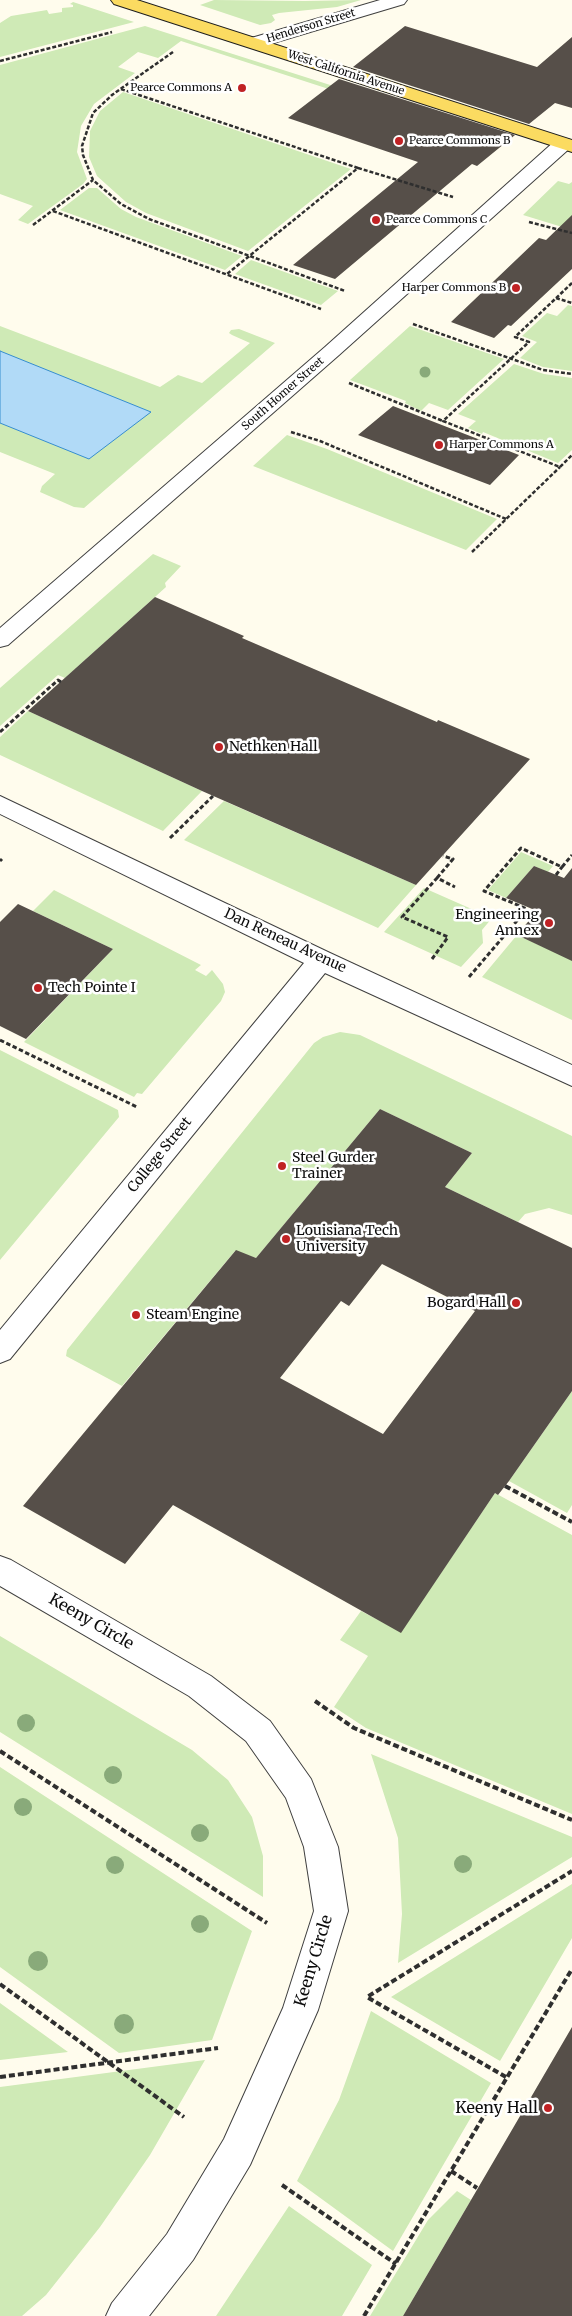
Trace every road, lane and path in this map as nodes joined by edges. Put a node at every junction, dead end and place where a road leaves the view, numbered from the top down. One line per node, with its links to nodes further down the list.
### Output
1 (120, 0): 4 (main road, West California Avenue)
2 (398, 0): 4 (street, Henderson Street)
3 (118, 30): 6 (path)
4 (254, 43): 8 (main road, West California Avenue)
5 (177, 50): 7 (path)
6 (0, 61)
7 (121, 88): 9 (path); 10 (path)
8 (567, 145): 33 (street, South Homer Street)
9 (358, 168): 11 (path); 16 (path)
10 (93, 180): 12 (path); 16 (path)
11 (456, 198)
12 (52, 211): 14 (path); 17 (path)
13 (524, 220): 15 (path)
14 (33, 225)
15 (572, 233)
16 (249, 255): 17 (path); 19 (path)
17 (227, 274): 22 (path)
18 (572, 283): 20 (path)
19 (344, 291)
20 (556, 298): 21 (path); 24 (path)
21 (572, 303)
22 (322, 309)
23 (406, 322): 24 (path)
24 (511, 359): 25 (path); 27 (path)
25 (572, 374)
26 (341, 380): 27 (path)
27 (443, 421): 30 (path)
28 (283, 430): 31 (path)
29 (572, 455): 30 (path)
30 (560, 467): 31 (path)
31 (506, 519): 32 (path)
32 (472, 552)
33 (0, 640)
34 (61, 682): 35 (path)
35 (0, 732)
36 (214, 796): 38 (path)
37 (0, 804): 46 (street, Dan Reneau Avenue)
38 (170, 838)
39 (572, 855): 41 (path)
40 (443, 856): 43 (path)
41 (562, 867): 42 (path); 47 (path)
42 (556, 874)
43 (437, 878): 44 (path); 45 (path)
44 (455, 887)
45 (432, 959)
46 (321, 960): 49 (street, Dan Reneau Avenue); 51 (street, College Street)
47 (469, 976)
48 (0, 1040): 50 (path)
49 (572, 1076)
50 (137, 1107)
51 (0, 1351)
52 (505, 1486): 53 (path)
53 (572, 1522)
54 (0, 1570): 71 (street, Keeny Circle)
55 (315, 1701): 57 (path)
56 (0, 1750): 59 (path)
57 (572, 1820)
58 (572, 1871): 65 (path)
59 (267, 1923)
60 (572, 1969): 65 (path)
61 (0, 1984): 63 (path)
62 (218, 2048): 63 (path)
63 (109, 2062): 64 (path); 66 (path)
64 (0, 2077)
65 (506, 2077): 67 (path)
66 (184, 2117)
67 (452, 2171): 69 (path); 70 (path)
68 (282, 2185): 70 (path)
69 (477, 2188)
70 (396, 2264): 72 (path)
71 (125, 2316)
72 (364, 2316)

